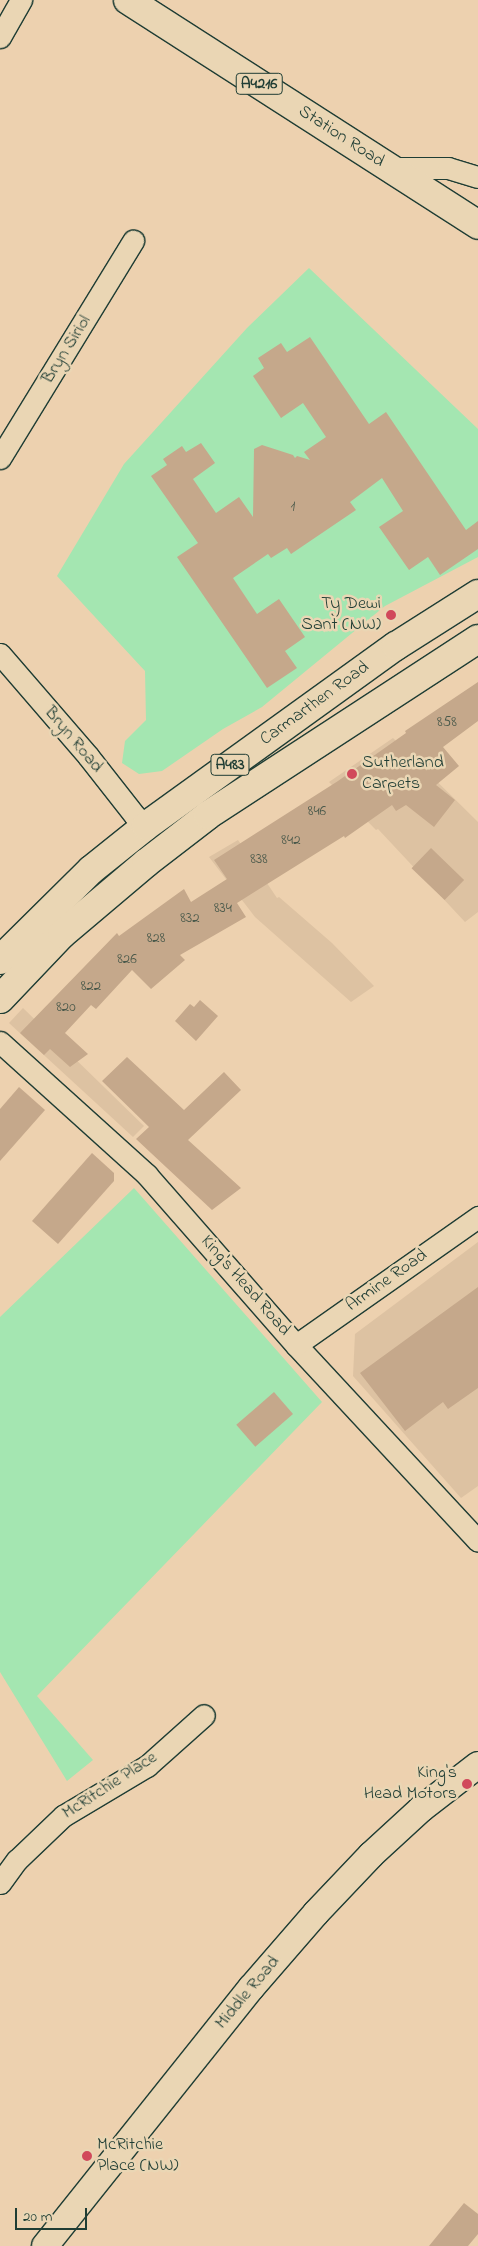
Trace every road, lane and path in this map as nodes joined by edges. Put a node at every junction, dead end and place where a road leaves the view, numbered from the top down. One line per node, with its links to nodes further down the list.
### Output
1 (21, 0): 3 (street)
2 (128, 0): 4 (main road, Station Road / A4216)
3 (0, 36)
4 (390, 168): 5 (street); 6 (main road, Station Road / A4216)
5 (478, 177)
6 (478, 225)
7 (133, 241): 8 (street, Bryn Siriol)
8 (0, 458)
9 (478, 594): 12 (main road, Carmarthen Road / A483)
10 (478, 639): 14 (main road, Carmarthen Road / A483)
11 (0, 654): 12 (street, Bryn Road)
12 (146, 826): 13 (main road, Carmarthen Road / A483)
13 (0, 960)
14 (0, 999)
15 (0, 1042): 17 (street, King's Head Road)
16 (478, 1217): 17 (street, Armine Road)
17 (296, 1345): 18 (street, King's Head Road)
18 (478, 1541)
19 (204, 1715): 21 (street, McRitchie Place)
20 (478, 1765): 22 (street, Middle Road)
21 (0, 1883)
22 (45, 2246)

